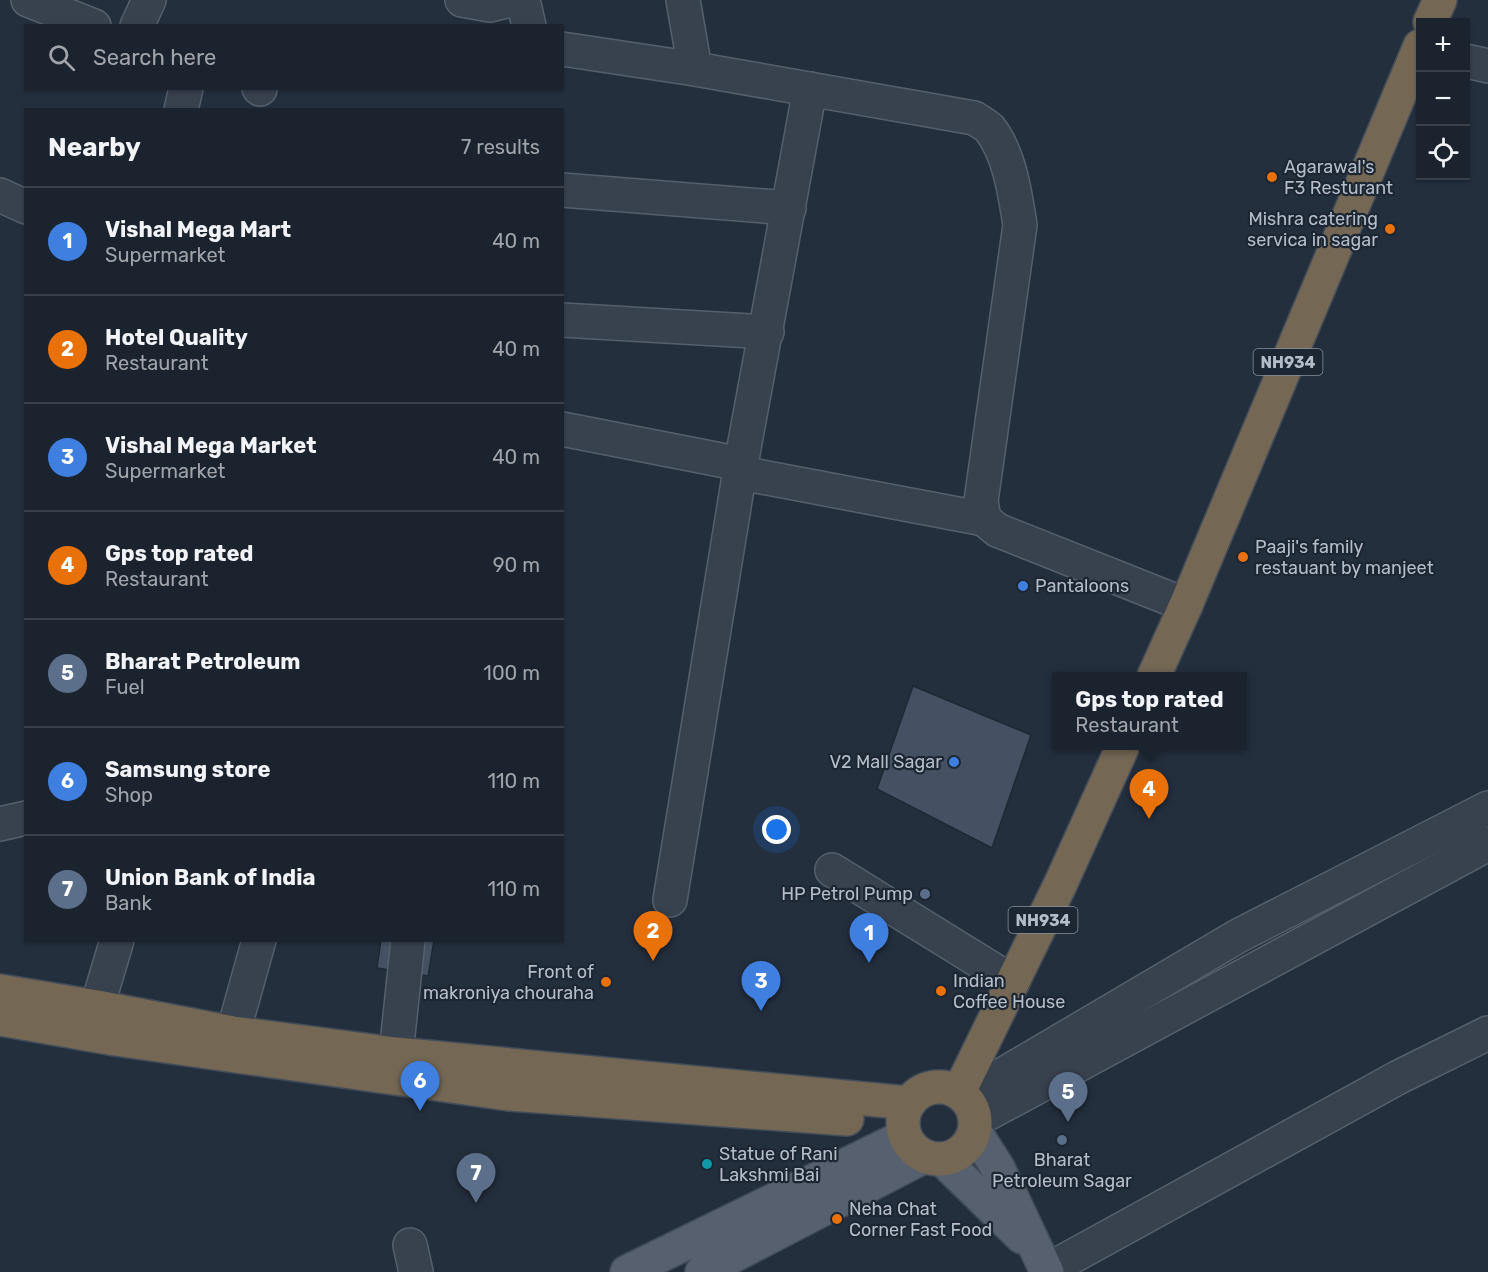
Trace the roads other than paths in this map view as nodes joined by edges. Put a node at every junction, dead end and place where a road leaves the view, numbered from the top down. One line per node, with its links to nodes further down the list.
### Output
1 (28, 0): 9 (street)
2 (149, 0): 10 (street)
3 (462, 0): 4 (street)
4 (510, 0)
5 (524, 0): 11 (street)
6 (683, 0): 16 (street)
7 (1440, 0): 8 (highway, NH934)
8 (1432, 18)
9 (89, 24)
10 (138, 24)
11 (529, 24)
12 (564, 49): 16 (street)
13 (1416, 57): 29 (highway, NH934)
14 (1470, 62): 15 (street)
15 (1488, 66)
16 (695, 69): 17 (street)
17 (810, 89): 23 (street); 28 (street)
18 (186, 90): 19 (street)
19 (181, 108)
20 (564, 190): 23 (street)
21 (0, 195): 22 (street)
22 (24, 206)
23 (789, 208): 25 (street)
24 (564, 320): 25 (street)
25 (766, 332): 27 (street)
26 (564, 429): 27 (street)
27 (741, 469): 28 (street); 37 (street)
28 (984, 519): 29 (street)
29 (1186, 605): 30 (highway, NH934)
30 (1156, 672)
31 (1121, 750): 41 (highway, NH934)
32 (1488, 808): 48 (street)
33 (24, 818): 34 (street)
34 (0, 824)
35 (1488, 844): 48 (street)
36 (832, 870): 41 (street)
37 (670, 900)
38 (116, 942): 43 (street)
39 (258, 942): 45 (street)
40 (408, 942): 47 (street)
41 (1013, 982): 48 (highway, NH934)
42 (0, 992): 43 (highway)
43 (97, 1007): 45 (highway)
44 (0, 1019): 49 (highway)
45 (233, 1033): 47 (highway)
46 (1488, 1033): 50 (street)
47 (396, 1054): 49 (highway)
48 (969, 1110): 49 (highway, NH934); 49 (highway); 50 (main road)
49 (916, 1136): 50 (main road); 51 (main road); 52 (main road)
50 (1043, 1265)
51 (627, 1272)
52 (702, 1272)

